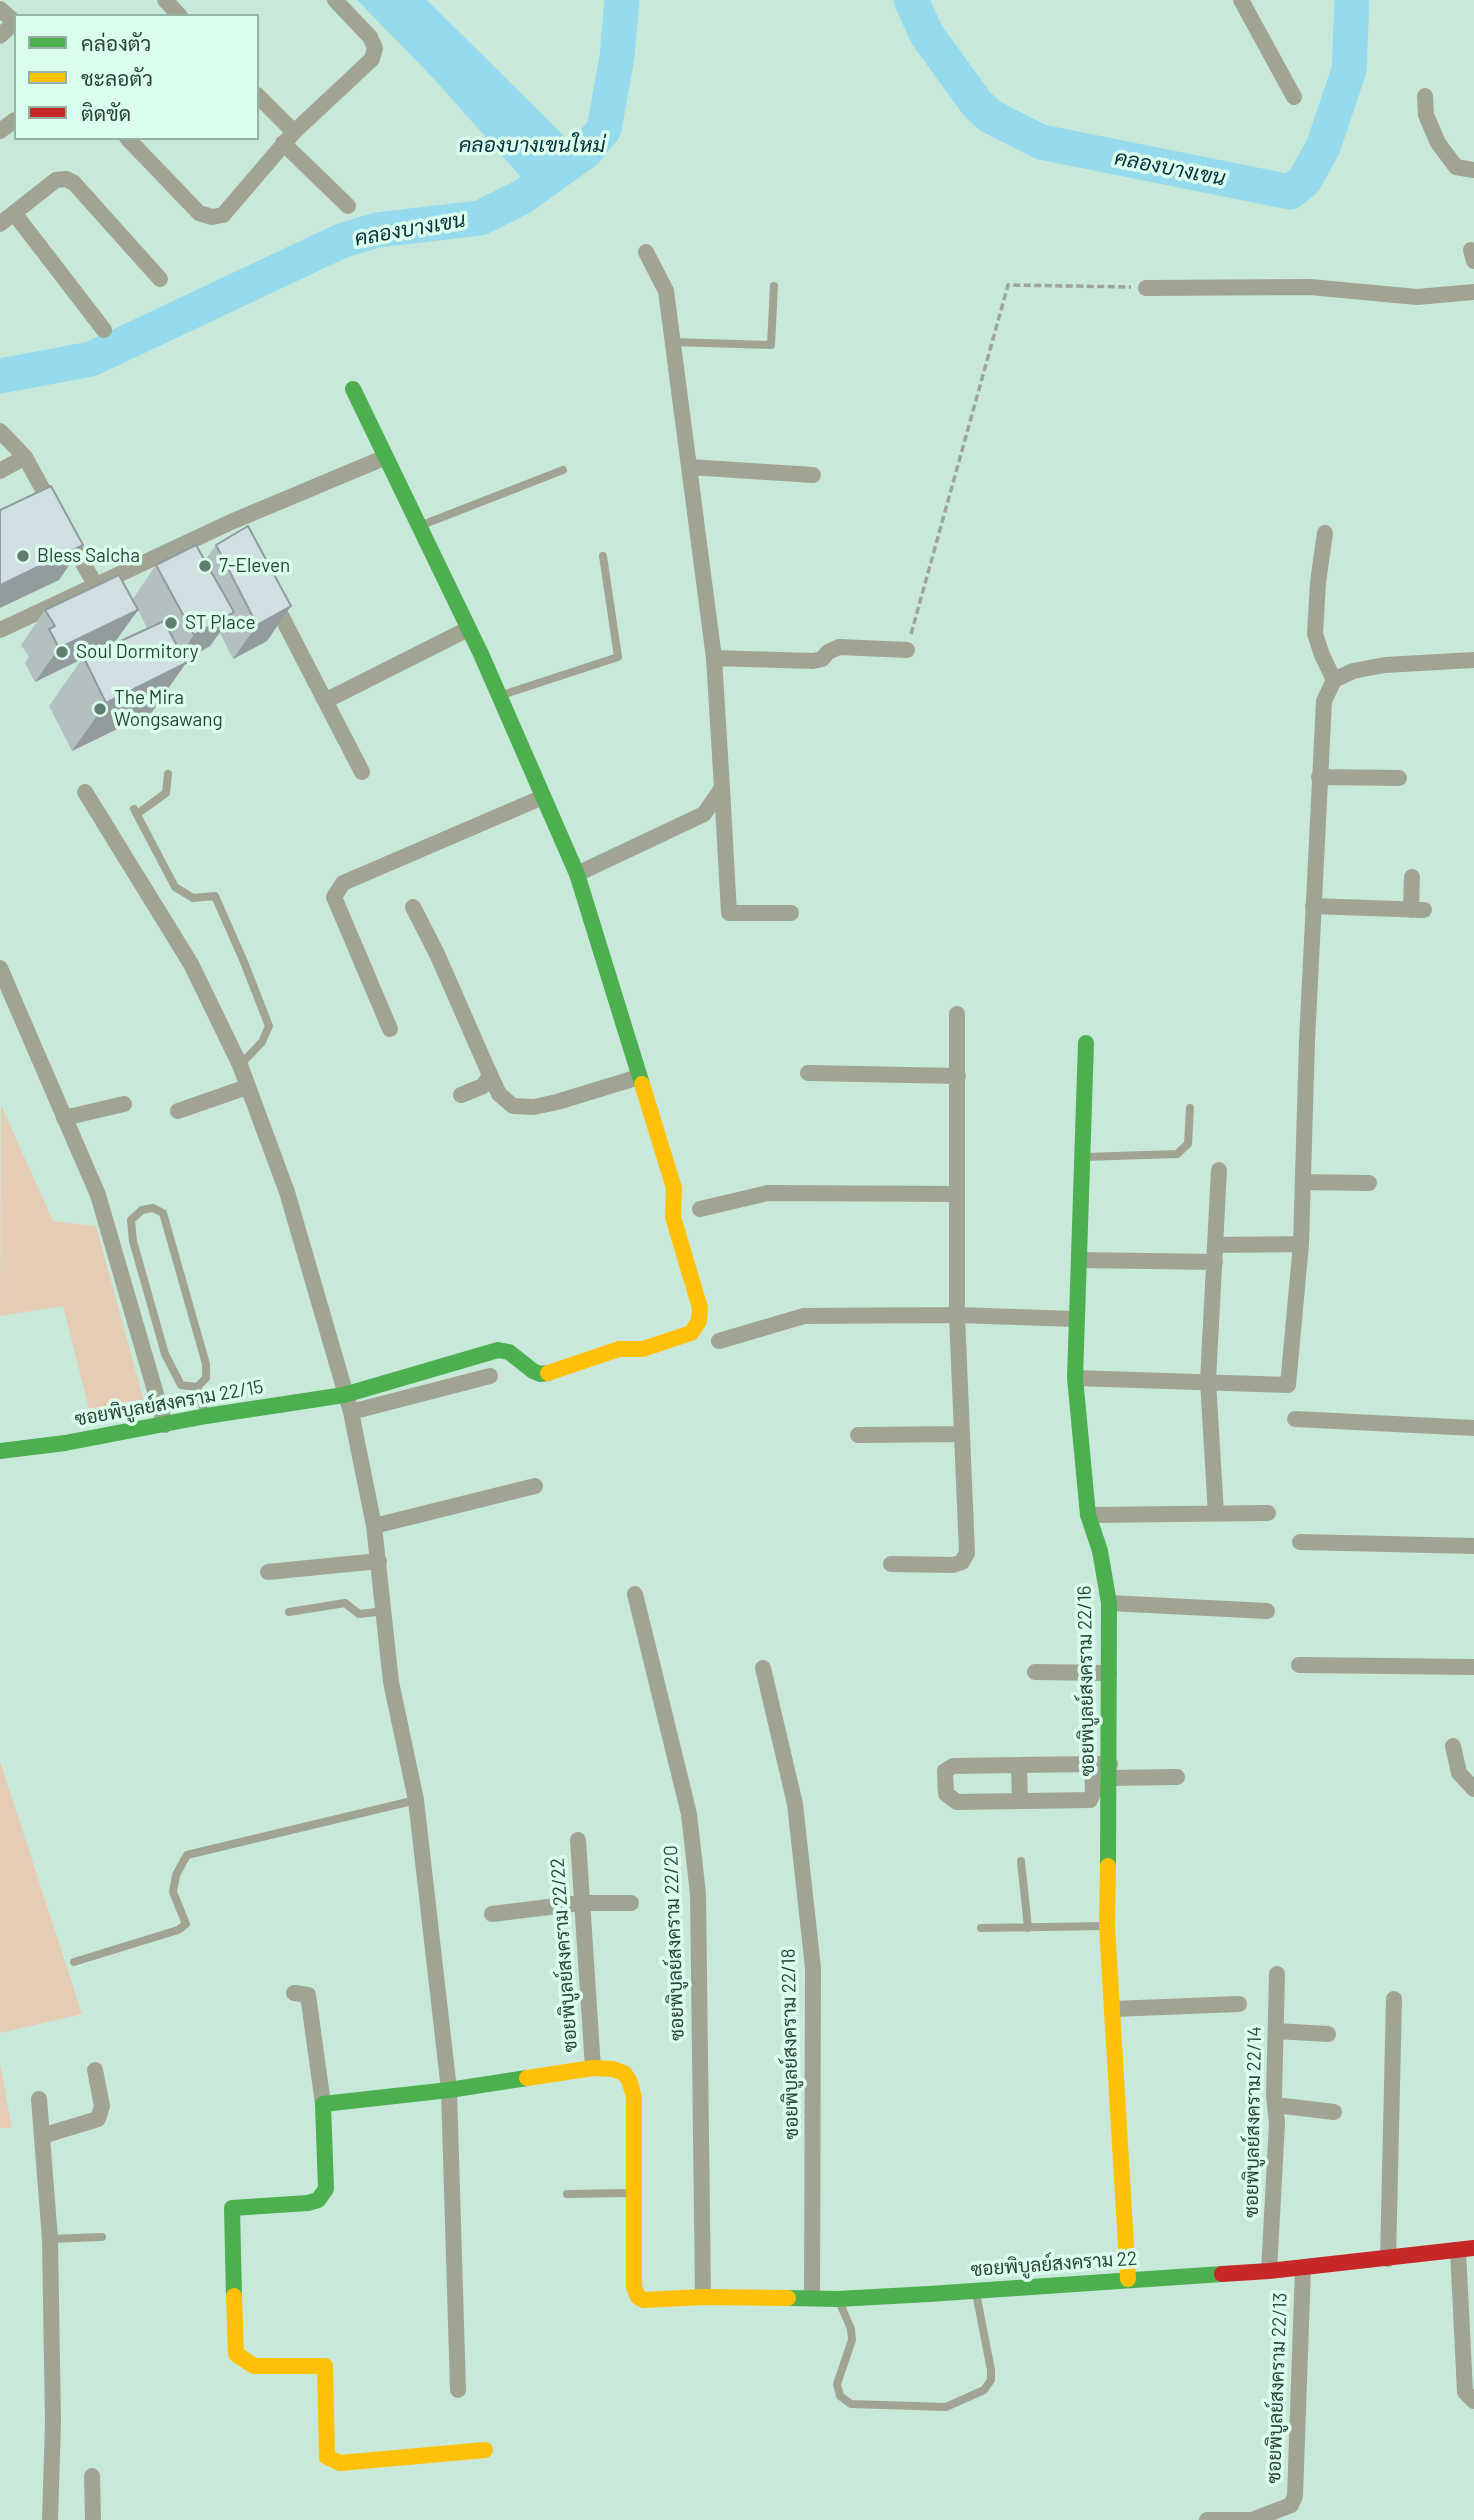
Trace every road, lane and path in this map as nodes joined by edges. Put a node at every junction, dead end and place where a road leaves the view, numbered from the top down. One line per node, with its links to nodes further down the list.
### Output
1 (165, 0): 5 (street)
2 (334, 0): 12 (street)
3 (1241, 0): 10 (street)
4 (0, 9): 6 (street)
5 (178, 14)
6 (14, 22)
7 (14, 24): 8 (street)
8 (0, 36)
9 (1425, 96): 14 (street)
10 (1294, 97)
11 (259, 98): 12 (street)
12 (289, 138): 13 (street); 15 (street)
13 (129, 140)
14 (1474, 170)
15 (348, 206)
16 (14, 213): 17 (street); 19 (street); 23 (street)
17 (0, 224)
18 (646, 252): 24 (street)
19 (160, 279)
20 (774, 286): 24 (lane)
21 (1146, 288): 22 (street); 41 (path)
22 (1474, 292)
23 (104, 330)
24 (673, 342): 29 (street)
25 (353, 389): 28 (street)
26 (0, 431): 27 (street)
27 (25, 457): 31 (street); 37 (street)
28 (386, 457): 33 (street); 37 (street)
29 (689, 467): 32 (street); 42 (street)
30 (563, 470): 33 (lane)
31 (0, 471)
32 (814, 475)
33 (419, 526): 39 (street)
34 (1325, 533): 44 (street)
35 (603, 556): 45 (lane)
36 (263, 582): 46 (street)
37 (96, 585): 38 (street); 40 (street)
38 (108, 608)
39 (468, 629): 45 (street); 46 (street)
40 (0, 630)
41 (907, 650): 42 (street)
42 (714, 659): 51 (street)
43 (1474, 660): 44 (street)
44 (1334, 680): 49 (street)
45 (500, 695): 53 (street)
46 (327, 700): 47 (street)
47 (362, 772)
48 (167, 774): 63 (lane)
49 (1319, 776): 50 (street); 56 (street)
50 (1399, 778)
51 (722, 788): 54 (street); 58 (street)
52 (85, 792): 63 (street)
53 (544, 797): 54 (street); 61 (street)
54 (577, 874): 67 (street)
55 (1412, 877): 56 (street)
56 (1313, 906): 76 (street)
57 (413, 907): 64 (street)
58 (791, 913)
59 (0, 968): 73 (street)
60 (957, 1014): 66 (street)
61 (390, 1029)
62 (1086, 1044): 74 (street, ซอยพิบูลย์สงคราม 22/16)
63 (240, 1065): 68 (street)
64 (488, 1070): 67 (street); 69 (street)
65 (808, 1073): 66 (street)
66 (957, 1076): 78 (street)
67 (639, 1077): 91 (street, ซอยพิบูลย์สงคราม 22/15)
68 (247, 1087): 72 (street); 91 (street)
69 (461, 1096)
70 (124, 1104): 73 (street)
71 (1190, 1108): 74 (lane)
72 (178, 1111)
73 (64, 1118): 95 (street)
74 (1083, 1157): 82 (street, ซอยพิบูลย์สงคราม 22/16)
75 (1219, 1170): 81 (street)
76 (1303, 1182): 77 (street); 80 (street)
77 (1368, 1183)
78 (957, 1194): 79 (street); 84 (street)
79 (700, 1209)
80 (1301, 1244): 81 (street); 89 (street)
81 (1216, 1245): 83 (street)
82 (1079, 1260): 83 (street); 85 (street, ซอยพิบูลย์สงคราม 22/16)
83 (1215, 1262): 89 (street)
84 (957, 1315): 85 (street); 86 (street); 98 (street)
85 (1076, 1320): 88 (street, ซอยพิบูลย์สงคราม 22/16)
86 (719, 1341)
87 (490, 1376): 92 (street)
88 (1075, 1378): 89 (street); 103 (street, ซอยพิบูลย์สงคราม 22/16)
89 (1208, 1381): 102 (street)
90 (197, 1387): 90 (lane); 93 (lane)
91 (344, 1395): 92 (street); 93 (street, ซอยพิบูลย์สงคราม 22/15)
92 (351, 1412): 104 (street)
93 (206, 1416): 95 (street, ซอยพิบูลย์สงคราม 22/15)
94 (1295, 1419): 96 (street)
95 (165, 1425): 99 (street, ซอยพิบูลย์สงคราม 22/15)
96 (1474, 1428)
97 (858, 1434): 98 (street)
98 (962, 1434): 108 (street)
99 (0, 1451)
100 (535, 1486): 104 (street)
101 (1268, 1513): 102 (street)
102 (1216, 1514): 103 (street)
103 (1087, 1515): 111 (street, ซอยพิบูลย์สงคราม 22/16)
104 (374, 1526): 107 (street)
105 (1300, 1542): 106 (street)
106 (1474, 1546)
107 (379, 1561): 109 (street); 112 (street)
108 (891, 1564)
109 (268, 1572)
110 (635, 1594): 162 (street, ซอยพิบูลย์สงคราม 22/20)
111 (1109, 1603): 113 (street); 119 (street, ซอยพิบูลย์สงคราม 22/16)
112 (384, 1611): 114 (lane); 126 (street)
113 (1266, 1611)
114 (289, 1612)
115 (1299, 1665): 116 (street)
116 (1474, 1667)
117 (764, 1668): 163 (street, ซอยพิบูลย์สงคราม 22/18)
118 (1035, 1672): 119 (street)
119 (1109, 1673): 123 (street, ซอยพิบูลย์สงคราม 22/16)
120 (1453, 1745): 125 (street)
121 (1092, 1764): 122 (street); 123 (street); 127 (street)
122 (1019, 1765): 127 (street); 127 (street)
123 (1110, 1771): 124 (street); 133 (street, ซอยพิบูลย์สงคราม 22/16)
124 (1177, 1777)
125 (1474, 1789)
126 (416, 1800): 136 (lane); 146 (street)
127 (1020, 1801)
128 (578, 1840): 130 (street, ซอยพิบูลย์สงคราม 22/22)
129 (1021, 1861): 135 (lane)
130 (581, 1903): 131 (street); 132 (street); 144 (street, ซอยพิบูลย์สงคราม 22/22)
131 (631, 1903)
132 (492, 1914)
133 (1107, 1926): 135 (lane); 141 (street, ซอยพิบูลย์สงคราม 22/16)
134 (981, 1928): 135 (lane)
135 (1028, 1928)
136 (74, 1962)
137 (1278, 1974): 142 (street, ซอยพิบูลย์สงคราม 22/14)
138 (294, 1993): 148 (street)
139 (1394, 1999): 157 (street)
140 (1239, 2004): 141 (street)
141 (1113, 2009): 160 (street, ซอยพิบูลย์สงคราม 22/16)
142 (1276, 2031): 143 (street); 149 (street, ซอยพิบูลย์สงคราม 22/14)
143 (1328, 2034)
144 (593, 2068): 146 (street); 152 (street)
145 (94, 2070): 151 (street)
146 (449, 2090): 148 (street); 165 (street)
147 (39, 2099): 151 (street)
148 (323, 2104): 167 (street)
149 (1275, 2105): 150 (street); 159 (street, ซอยพิบูลย์สงคราม 22/14)
150 (1334, 2112)
151 (42, 2136): 155 (street)
152 (634, 2193): 153 (lane); 162 (street, ซอยพิบูลย์สงคราม 22)
153 (567, 2194)
154 (102, 2237): 155 (lane)
155 (50, 2239): 169 (street)
156 (1466, 2249): 157 (street, ซอยพิบูลย์สงคราม 22); 166 (street)
157 (1388, 2259): 158 (street, ซอยพิบูลย์สงคราม 22)
158 (1303, 2268): 159 (street, ซอยพิบูลย์สงคราม 22); 171 (street, ซอยพิบูลย์สงคราม 22/13)
159 (1269, 2271): 160 (street, ซอยพิบูลย์สงคราม 22)
160 (1128, 2279): 161 (street, ซอยพิบูลย์สงคราม 22)
161 (975, 2291): 164 (street, ซอยพิบูลย์สงคราม 22); 164 (lane)
162 (703, 2297): 163 (street, ซอยพิบูลย์สงคราม 22)
163 (812, 2298): 164 (street, ซอยพิบูลย์สงคราม 22)
164 (838, 2299)
165 (458, 2390)
166 (1474, 2401)
167 (485, 2450)
168 (92, 2476): 170 (street)
169 (50, 2520)
170 (93, 2520)
171 (1206, 2520)

